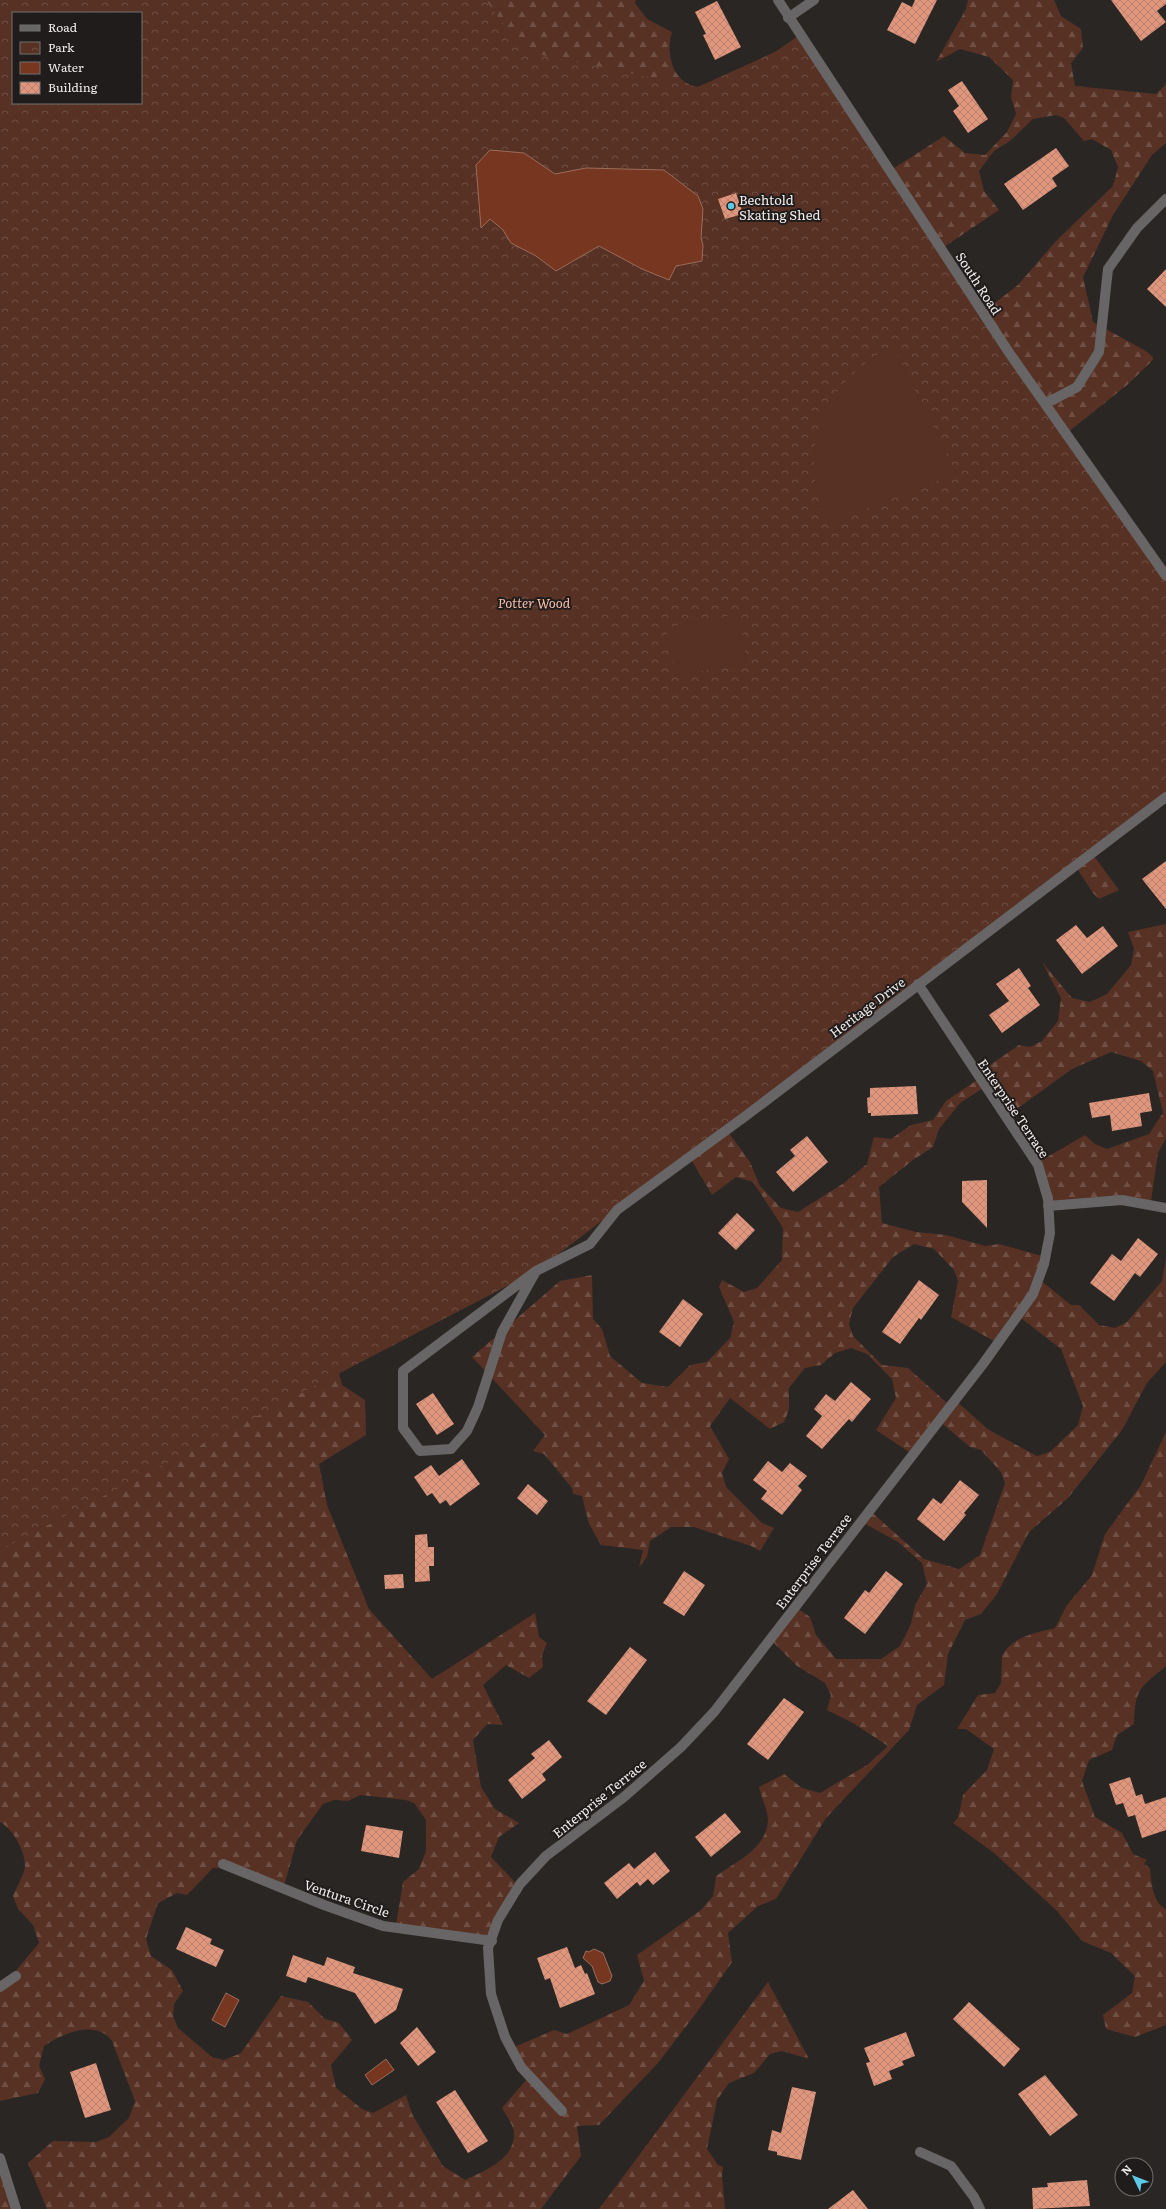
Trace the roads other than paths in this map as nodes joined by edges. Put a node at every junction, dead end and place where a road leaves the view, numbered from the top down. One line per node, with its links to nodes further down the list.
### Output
1 (778, 0): 3 (street, South Road)
2 (814, 0): 3 (street)
3 (788, 18): 5 (street, South Road)
4 (1166, 199): 5 (street)
5 (1045, 404): 6 (street, South Road)
6 (1166, 576)
7 (1166, 797): 8 (street, Heritage Drive)
8 (918, 984): 9 (street, Enterprise Terrace); 11 (street, Heritage Drive)
9 (1048, 1206): 10 (street); 13 (street, Enterprise Terrace)
10 (1166, 1208)
11 (536, 1271): 11 (street)
12 (223, 1864): 13 (street, Ventura Circle)
13 (492, 1941): 16 (street, Enterprise Terrace)
14 (16, 1976): 15 (street)
15 (0, 1987)
16 (562, 2111)
17 (920, 2152): 20 (street)
18 (0, 2158): 19 (street)
19 (16, 2209)
20 (980, 2209)

